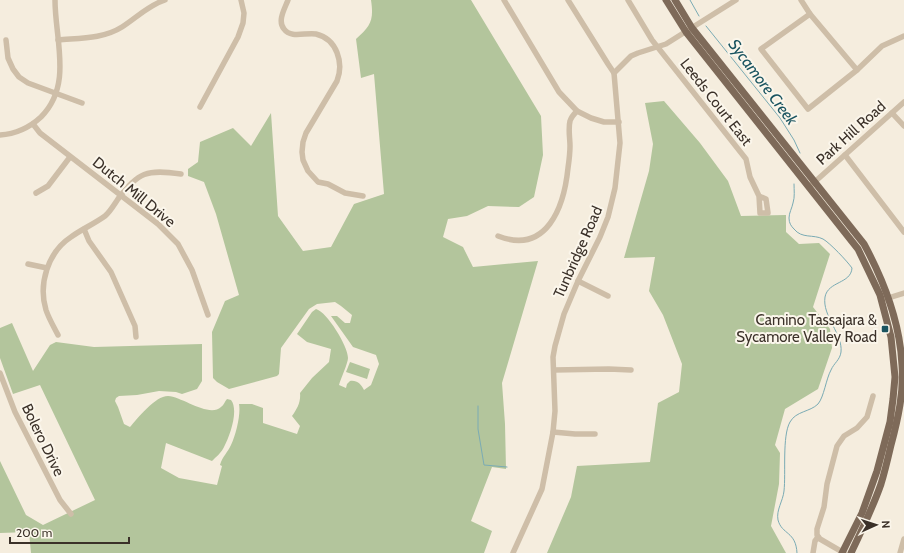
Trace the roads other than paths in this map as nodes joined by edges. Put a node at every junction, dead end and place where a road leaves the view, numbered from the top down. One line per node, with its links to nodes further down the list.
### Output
1 (55, 0): 16 (street)
2 (165, 0): 16 (street)
3 (241, 0): 23 (street)
4 (288, 0): 36 (street)
5 (504, 0): 24 (street)
6 (568, 0): 19 (street)
7 (628, 0): 17 (street, Leeds Court East)
8 (666, 0): 13 (main road)
9 (675, 0): 13 (main road)
10 (736, 0): 13 (street)
11 (801, 0): 12 (street)
12 (810, 14): 18 (street); 18 (street)
13 (689, 30): 17 (street); 33 (main road)
14 (904, 36): 18 (street)
15 (6, 40): 20 (street)
16 (58, 40): 20 (street)
17 (658, 47): 19 (street); 37 (street, Leeds Court East)
18 (857, 70)
19 (614, 73): 26 (street, Tunbridge Road)
20 (57, 94): 22 (street); 27 (street)
21 (904, 102): 25 (street, Park Hill Road)
22 (82, 103)
23 (200, 107)
24 (577, 111): 26 (street); 40 (street)
25 (892, 112): 28 (street); 30 (street, Park Hill Road)
26 (619, 122): 43 (street, Tunbridge Road)
27 (33, 124): 29 (street); 31 (street, Dutch Mill Drive)
28 (904, 126)
29 (0, 135)
30 (845, 155): 33 (street, Park Hill Road); 39 (street)
31 (70, 157): 34 (street); 35 (street, Dutch Mill Drive)
32 (181, 174): 35 (street)
33 (812, 185): 46 (main road)
34 (36, 193)
35 (121, 196): 38 (street); 47 (street, Dutch Mill Drive)
36 (363, 196)
37 (760, 196)
38 (84, 229): 42 (street); 49 (street)
39 (904, 232)
40 (498, 236)
41 (28, 264): 42 (street)
42 (47, 268): 48 (street)
43 (578, 281): 45 (street); 50 (street, Tunbridge Road)
44 (904, 292): 46 (street)
45 (608, 296)
46 (885, 299): 61 (main road); 62 (main road)
47 (208, 315)
48 (58, 335)
49 (136, 337)
50 (554, 370): 51 (street); 54 (street, Tunbridge Road)
51 (631, 370)
52 (0, 373): 56 (street, Bolero Drive)
53 (873, 396): 57 (street)
54 (553, 432): 55 (street); 59 (street, Tunbridge Road)
55 (595, 434)
56 (71, 514)
57 (818, 537): 60 (street); 61 (street)
58 (904, 539): 63 (street)
59 (513, 553)
60 (813, 553)
61 (843, 553)
62 (851, 553)
63 (900, 553)

